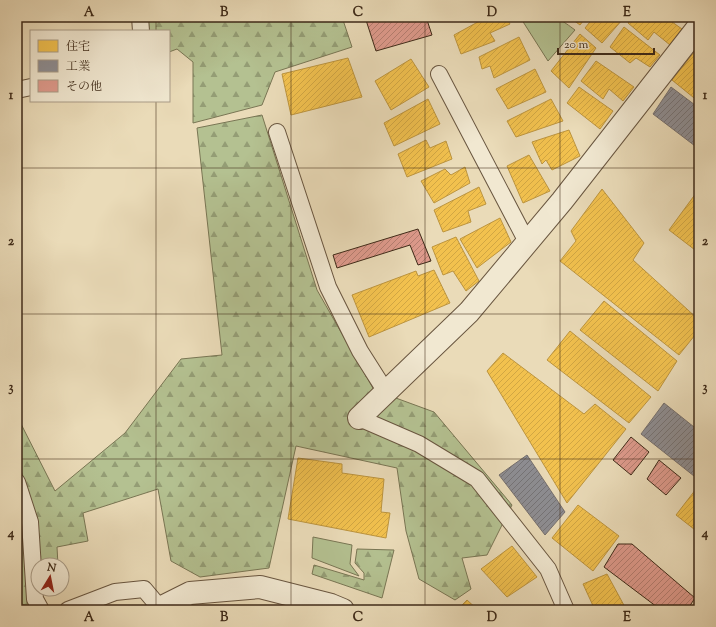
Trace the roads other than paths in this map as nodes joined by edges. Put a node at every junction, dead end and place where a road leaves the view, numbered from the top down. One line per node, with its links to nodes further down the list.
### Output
1 (140, 17): 4 (lane)
2 (690, 17): 3 (street)
3 (699, 25): 9 (street)
4 (141, 30)
5 (439, 74): 9 (lane)
6 (30, 87): 7 (lane)
7 (17, 90)
8 (277, 132): 10 (lane)
9 (527, 242): 10 (street)
10 (386, 392): 11 (street)
11 (359, 418): 17 (lane)
12 (17, 482): 14 (lane)
13 (160, 609): 15 (lane); 16 (street)
14 (41, 610)
15 (68, 610)
16 (343, 610)
17 (566, 610)

